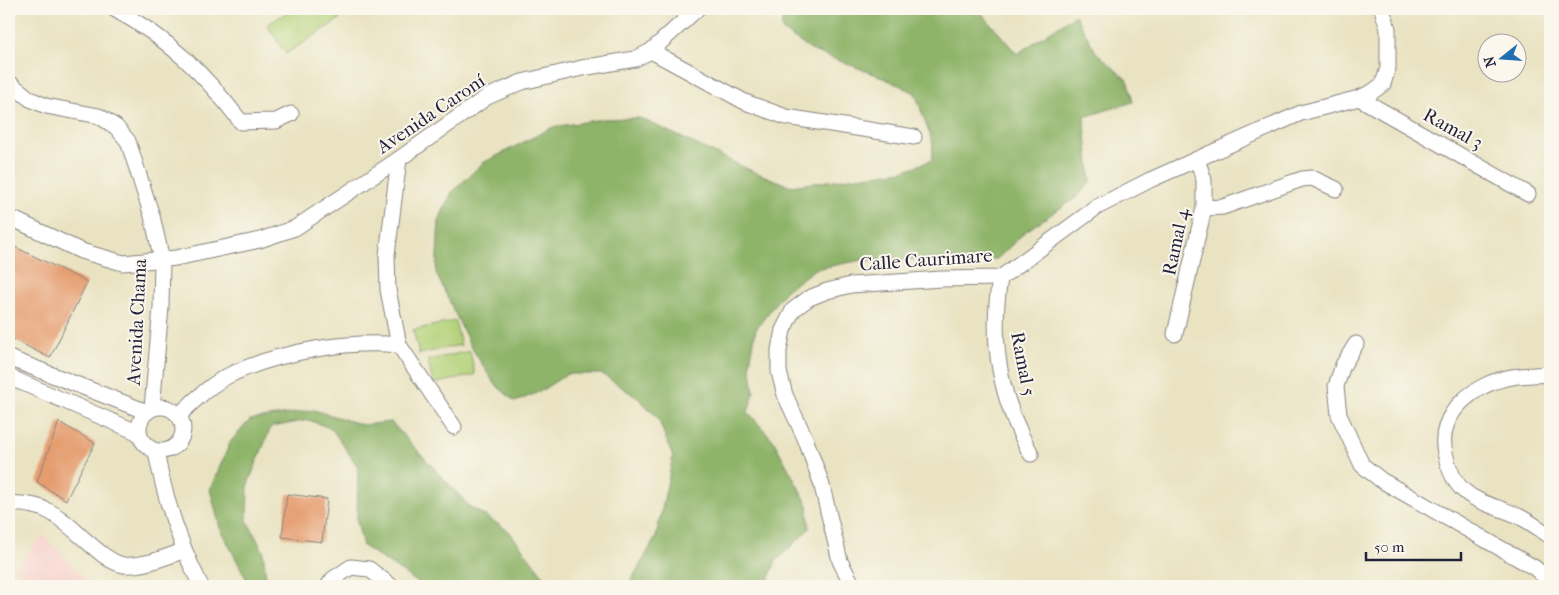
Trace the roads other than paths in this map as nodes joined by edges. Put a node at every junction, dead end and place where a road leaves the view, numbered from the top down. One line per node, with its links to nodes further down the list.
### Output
1 (114, 9): 7 (street)
2 (697, 9): 4 (street, Avenida Caroní)
3 (1382, 9): 6 (street, Calle Caurimare)
4 (650, 51): 8 (street); 9 (street, Avenida Caroní)
5 (9, 82): 15 (street, Avenida Chama)
6 (1359, 98): 10 (street, Calle Caurimare); 12 (street, Ramal 3)
7 (291, 114)
8 (914, 137)
9 (399, 159): 15 (street, Avenida Caroní); 19 (street)
10 (1197, 159): 13 (street, Ramal 4); 16 (street, Calle Caurimare)
11 (1336, 189): 13 (street)
12 (1528, 194)
13 (1204, 208): 17 (street, Ramal 4)
14 (9, 217): 15 (street, Avenida Caroní)
15 (162, 260): 23 (street, Avenida Chama)
16 (1000, 278): 28 (street, Ramal 5); 36 (street, Calle Caurimare)
17 (1175, 334)
18 (1356, 344): 32 (street)
19 (399, 345): 24 (street); 25 (street)
20 (9, 358): 23 (street)
21 (1550, 374): 30 (street)
22 (9, 377): 26 (street)
23 (149, 410): 24 (street); 26 (street)
24 (180, 415): 27 (street)
25 (454, 427)
26 (139, 433): 27 (street)
27 (156, 452): 31 (street)
28 (1031, 454)
29 (9, 503): 31 (street)
30 (1550, 536)
31 (183, 551): 33 (street)
32 (1550, 582)
33 (201, 586)
34 (328, 586): 35 (street)
35 (391, 586)
36 (853, 586)

